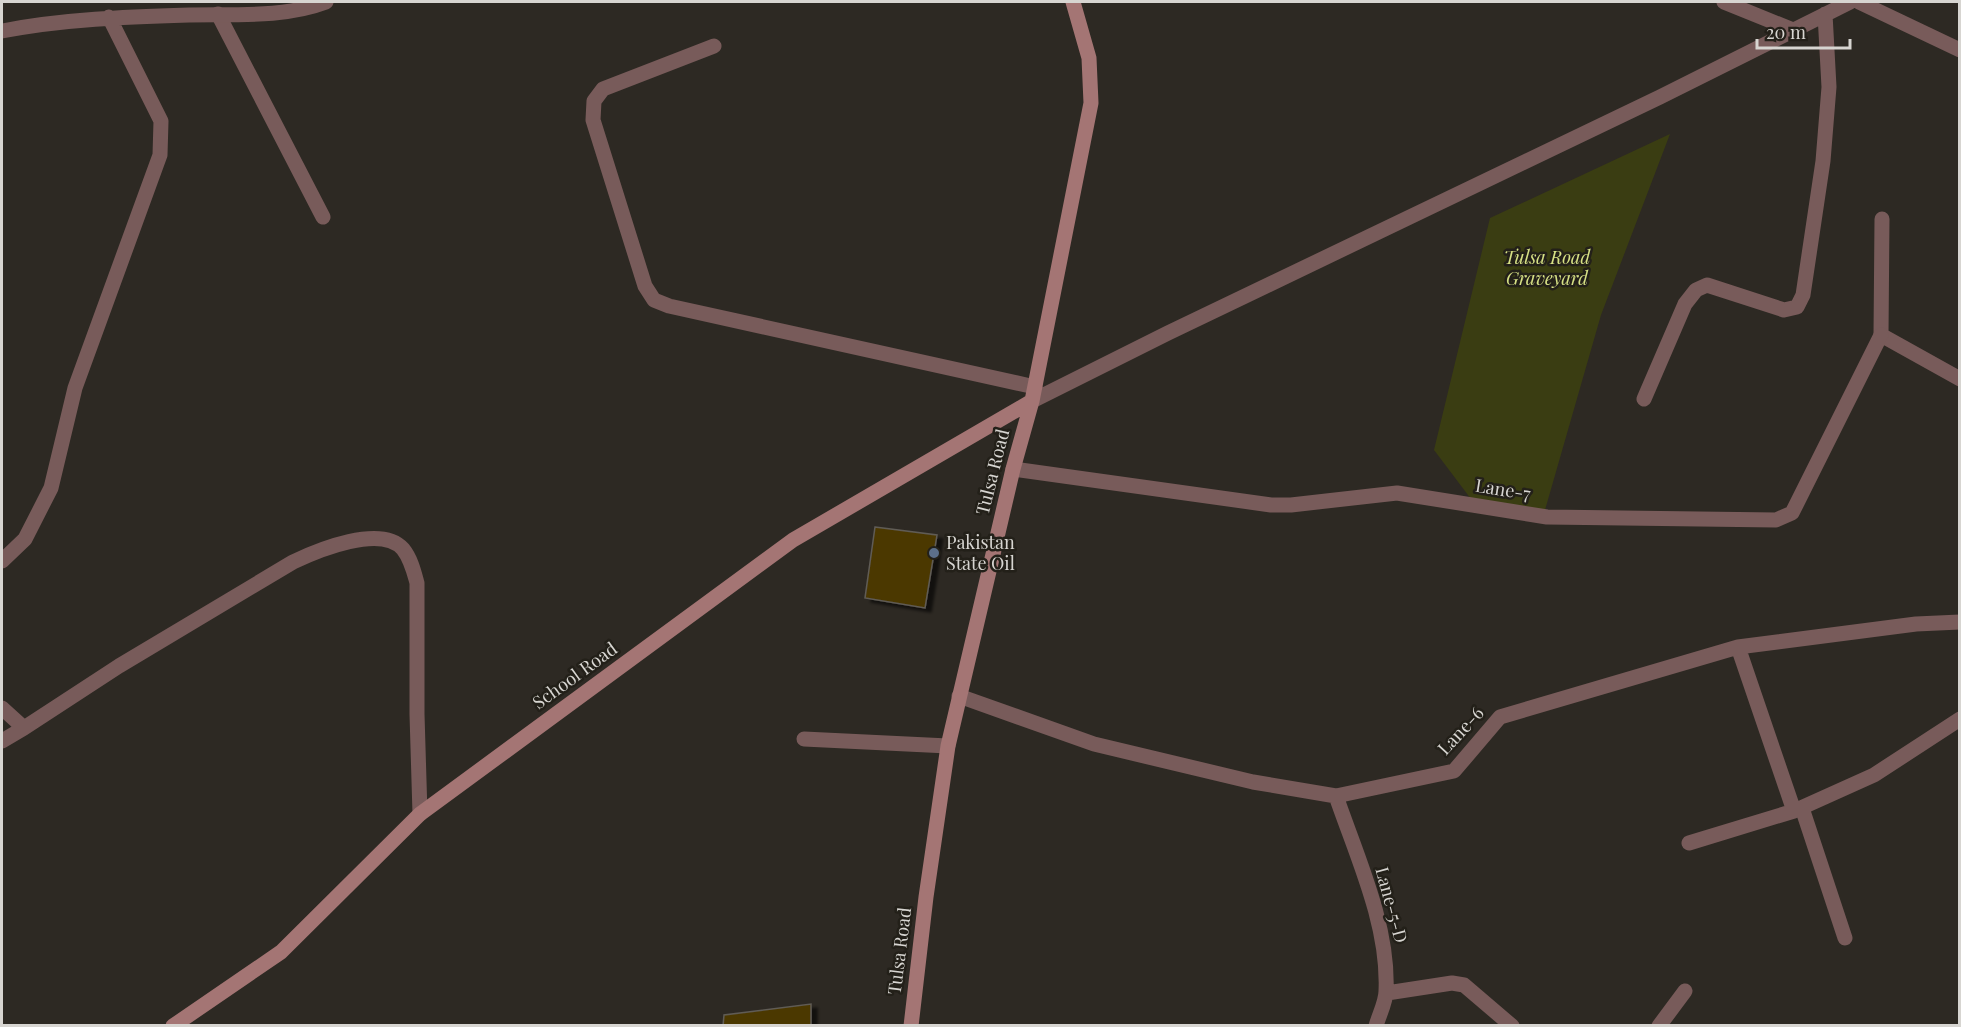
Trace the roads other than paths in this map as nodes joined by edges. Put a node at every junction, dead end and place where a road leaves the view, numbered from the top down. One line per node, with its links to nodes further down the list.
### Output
1 (326, 2): 6 (street)
2 (1073, 2): 17 (street, Tulsa Road)
3 (1725, 2): 9 (street)
4 (1850, 2): 7 (street)
5 (1859, 2): 12 (street)
6 (218, 14): 8 (street); 13 (street)
7 (1825, 14): 9 (street); 18 (street)
8 (110, 17): 10 (street); 20 (street)
9 (1793, 30): 17 (street)
10 (2, 31)
11 (714, 46): 17 (street)
12 (1959, 50)
13 (323, 217)
14 (1882, 219): 15 (street)
15 (1881, 335): 16 (street); 19 (street, Lane-7)
16 (1959, 379)
17 (1033, 394): 19 (street, Tulsa Road); 32 (street, School Road)
18 (1644, 399)
19 (1013, 469): 23 (street, Tulsa Road)
20 (2, 561)
21 (1959, 621): 22 (street, Lane-6)
22 (1738, 647): 30 (street, Lane-6); 31 (street)
23 (959, 696): 29 (street, Tulsa Road); 30 (street, Lane-6)
24 (2, 708): 26 (street)
25 (1959, 719): 31 (street)
26 (24, 728): 28 (street); 32 (street)
27 (804, 739): 29 (street)
28 (2, 741)
29 (948, 746): 38 (street, Tulsa Road)
30 (1336, 796): 36 (street, Lane-5-D)
31 (1798, 809): 33 (street); 34 (street)
32 (420, 814): 37 (street, School Road)
33 (1689, 843)
34 (1845, 938)
35 (1685, 991): 41 (street)
36 (1387, 993): 39 (street, Lane-5-D); 40 (street)
37 (173, 1026)
38 (911, 1026)
39 (1376, 1026)
40 (1512, 1026)
41 (1659, 1026)

